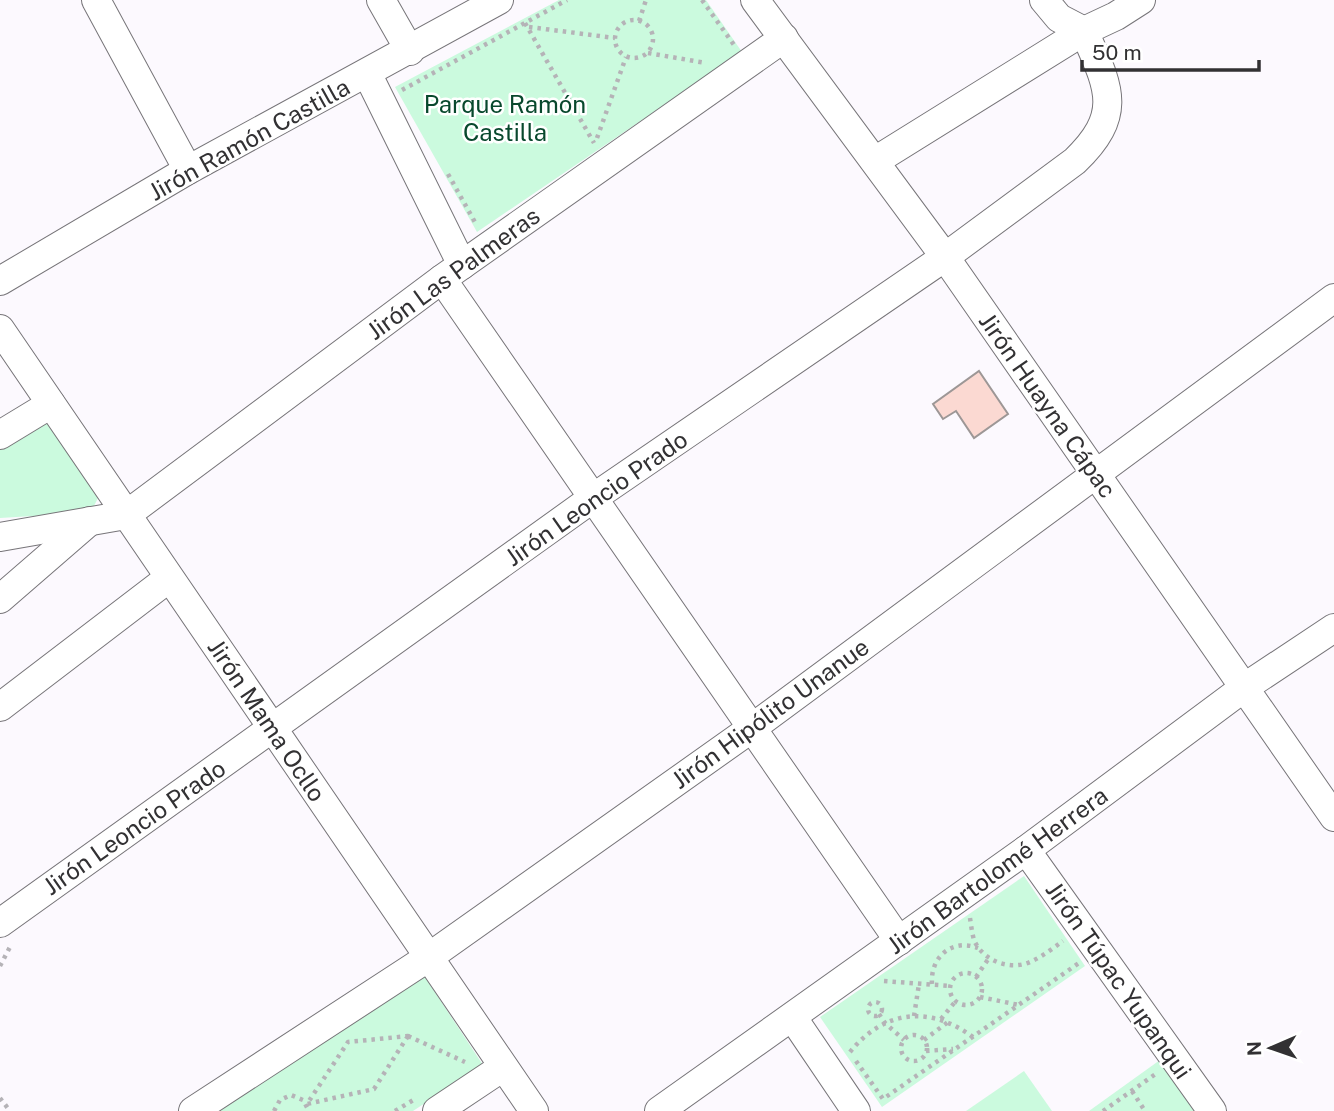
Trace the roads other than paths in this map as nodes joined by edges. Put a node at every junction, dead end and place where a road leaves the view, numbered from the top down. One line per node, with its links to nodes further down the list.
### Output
1 (96, 0): 12 (street)
2 (381, 0): 9 (street)
3 (499, 0): 9 (street, Jirón Ramón Castilla)
4 (755, 0): 8 (street, Jirón Huayna Cápac)
5 (1044, 0): 7 (street)
6 (1141, 0): 7 (street)
7 (1084, 31): 11 (street); 13 (street, Jirón Leoncio Prado)
8 (784, 38): 11 (street, Jirón Huayna Cápac); 14 (street, Jirón Las Palmeras)
9 (410, 51): 10 (street, Jirón Ramón Castilla)
10 (368, 73): 12 (street, Jirón Ramón Castilla); 14 (street)
11 (875, 161): 13 (street, Jirón Huayna Cápac)
12 (188, 170): 15 (street, Jirón Ramón Castilla)
13 (945, 257): 20 (street, Jirón Huayna Cápac); 21 (street, Jirón Leoncio Prado)
14 (452, 272): 21 (street); 22 (street, Jirón Las Palmeras)
15 (0, 281)
16 (1334, 298): 20 (street, Jirón Hipólito Unanue)
17 (0, 329): 18 (street, Jirón Mama Ocllo)
18 (51, 404): 19 (street); 22 (street, Jirón Mama Ocllo)
19 (0, 435)
20 (1096, 474): 28 (street, Jirón Huayna Cápac); 31 (street, Jirón Hipólito Unanue)
21 (593, 498): 30 (street, Jirón Leoncio Prado); 31 (street)
22 (126, 515): 23 (street); 25 (street, Jirón Mama Ocllo)
23 (90, 521): 24 (street); 26 (street)
24 (0, 537)
25 (169, 578): 29 (street); 30 (street, Jirón Mama Ocllo)
26 (0, 599)
27 (1334, 628): 28 (street, Jirón Bartolomé Herrera)
28 (1245, 687): 32 (street, Jirón Huayna Cápac); 33 (street, Jirón Bartolomé Herrera)
29 (0, 708)
30 (272, 728): 34 (street, Jirón Leoncio Prado); 36 (street, Jirón Mama Ocllo)
31 (752, 728): 35 (street); 36 (street, Jirón Hipólito Unanue)
32 (1334, 817)
33 (1026, 850): 35 (street, Jirón Bartolomé Herrera); 44 (street, Jirón Túpac Yupanqui)
34 (0, 922)
35 (899, 941): 37 (street, Jirón Bartolomé Herrera)
36 (429, 957): 38 (street, Jirón Mama Ocllo); 40 (street, Jirón Hipólito Unanue)
37 (793, 1018): 42 (street, Jirón Bartolomé Herrera); 43 (street)
38 (503, 1067): 39 (street); 41 (street, Jirón Mama Ocllo)
39 (427, 1104)
40 (193, 1111)
41 (534, 1111)
42 (659, 1111)
43 (856, 1111)
44 (1212, 1111)

